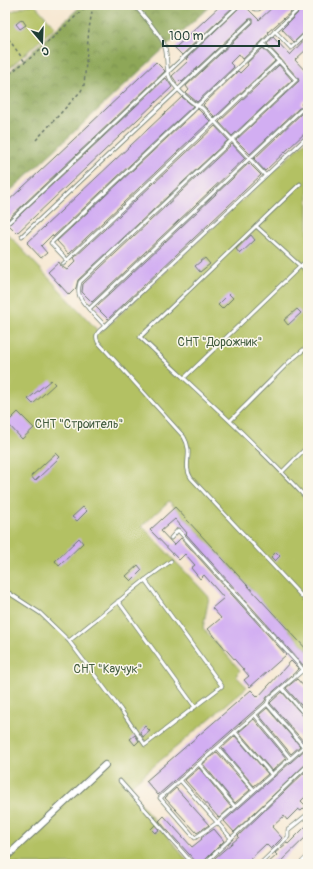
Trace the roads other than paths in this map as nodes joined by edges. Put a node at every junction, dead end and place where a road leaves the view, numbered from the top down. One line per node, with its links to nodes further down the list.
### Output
1 (134, 5): 11 (lane)
2 (240, 5): 11 (lane)
3 (251, 5): 4 (lane)
4 (263, 5)
5 (303, 5): 7 (lane)
6 (251, 21): 12 (lane)
7 (275, 31): 8 (lane); 9 (lane)
8 (308, 32)
9 (263, 44): 10 (lane); 13 (lane)
10 (279, 61): 15 (lane); 17 (lane)
11 (168, 72): 12 (lane); 21 (lane)
12 (179, 89): 13 (lane); 23 (lane)
13 (197, 106): 15 (lane); 25 (lane)
14 (301, 110): 18 (lane)
15 (215, 122): 17 (lane); 25 (lane)
16 (308, 136): 19 (lane)
17 (232, 140): 18 (lane); 29 (lane)
18 (249, 158): 19 (lane); 29 (lane)
19 (265, 175): 30 (lane)
20 (300, 184): 22 (lane)
21 (8, 222)
22 (256, 226): 27 (lane); 32 (lane)
23 (22, 236)
24 (308, 259): 27 (lane)
25 (68, 260): 26 (lane)
26 (63, 264)
27 (301, 266): 28 (lane); 32 (lane)
28 (308, 273)
29 (89, 309): 30 (lane)
30 (105, 326): 42 (lane)
31 (308, 346): 33 (lane)
32 (184, 378): 33 (lane)
33 (230, 420): 35 (lane)
34 (308, 446): 35 (lane)
35 (282, 472): 36 (lane)
36 (308, 500)
37 (171, 538): 44 (lane)
38 (171, 561): 39 (lane)
39 (145, 580): 41 (lane); 48 (lane)
40 (9, 592): 43 (lane)
41 (118, 601): 43 (lane); 48 (lane)
42 (308, 602)
43 (69, 641): 48 (lane)
44 (303, 670): 45 (lane); 46 (lane)
45 (308, 675)
46 (282, 688): 47 (lane); 50 (lane)
47 (267, 704): 49 (lane); 53 (lane)
48 (194, 707)
49 (255, 715): 51 (lane); 55 (lane)
50 (308, 718)
51 (235, 732): 54 (lane); 59 (lane)
52 (308, 743): 53 (lane)
53 (304, 747): 55 (lane)
54 (218, 748): 57 (lane); 62 (lane)
55 (290, 758): 59 (lane)
56 (105, 764): 67 (street)
57 (199, 764): 60 (lane); 63 (lane)
58 (308, 765): 66 (lane)
59 (272, 775): 62 (lane)
60 (180, 780): 65 (lane); 65 (lane)
61 (120, 781): 69 (lane)
62 (254, 790): 63 (lane)
63 (235, 807): 65 (lane)
64 (308, 814): 71 (lane)
65 (218, 822): 66 (lane)
66 (231, 838): 70 (lane)
67 (5, 858)
68 (308, 860): 72 (main road)
69 (193, 864)
70 (204, 864)
71 (260, 864)
72 (304, 864)

